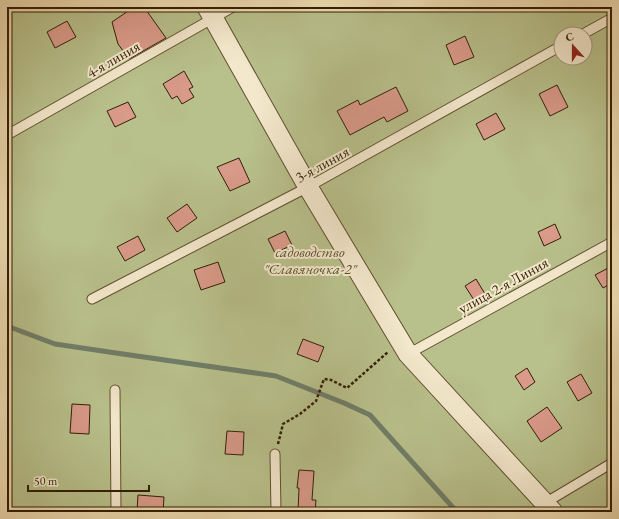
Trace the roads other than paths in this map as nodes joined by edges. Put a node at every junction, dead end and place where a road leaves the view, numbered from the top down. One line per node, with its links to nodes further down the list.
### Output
1 (233, 7): 2 (lane, 4-я линия)
2 (210, 13): 6 (lane, 4-я линия); 7 (street)
3 (612, 18): 4 (lane)
4 (593, 28)
5 (553, 50): 7 (lane, 3-я линия)
6 (7, 135)
7 (308, 187): 9 (lane, 3-я линия); 10 (street)
8 (612, 242): 10 (lane, улица 2-я Линия)
9 (92, 299)
10 (408, 354): 14 (street)
11 (115, 390): 15 (lane)
12 (275, 454): 16 (lane)
13 (612, 463): 14 (lane)
14 (549, 508)
15 (116, 512)
16 (276, 512)

